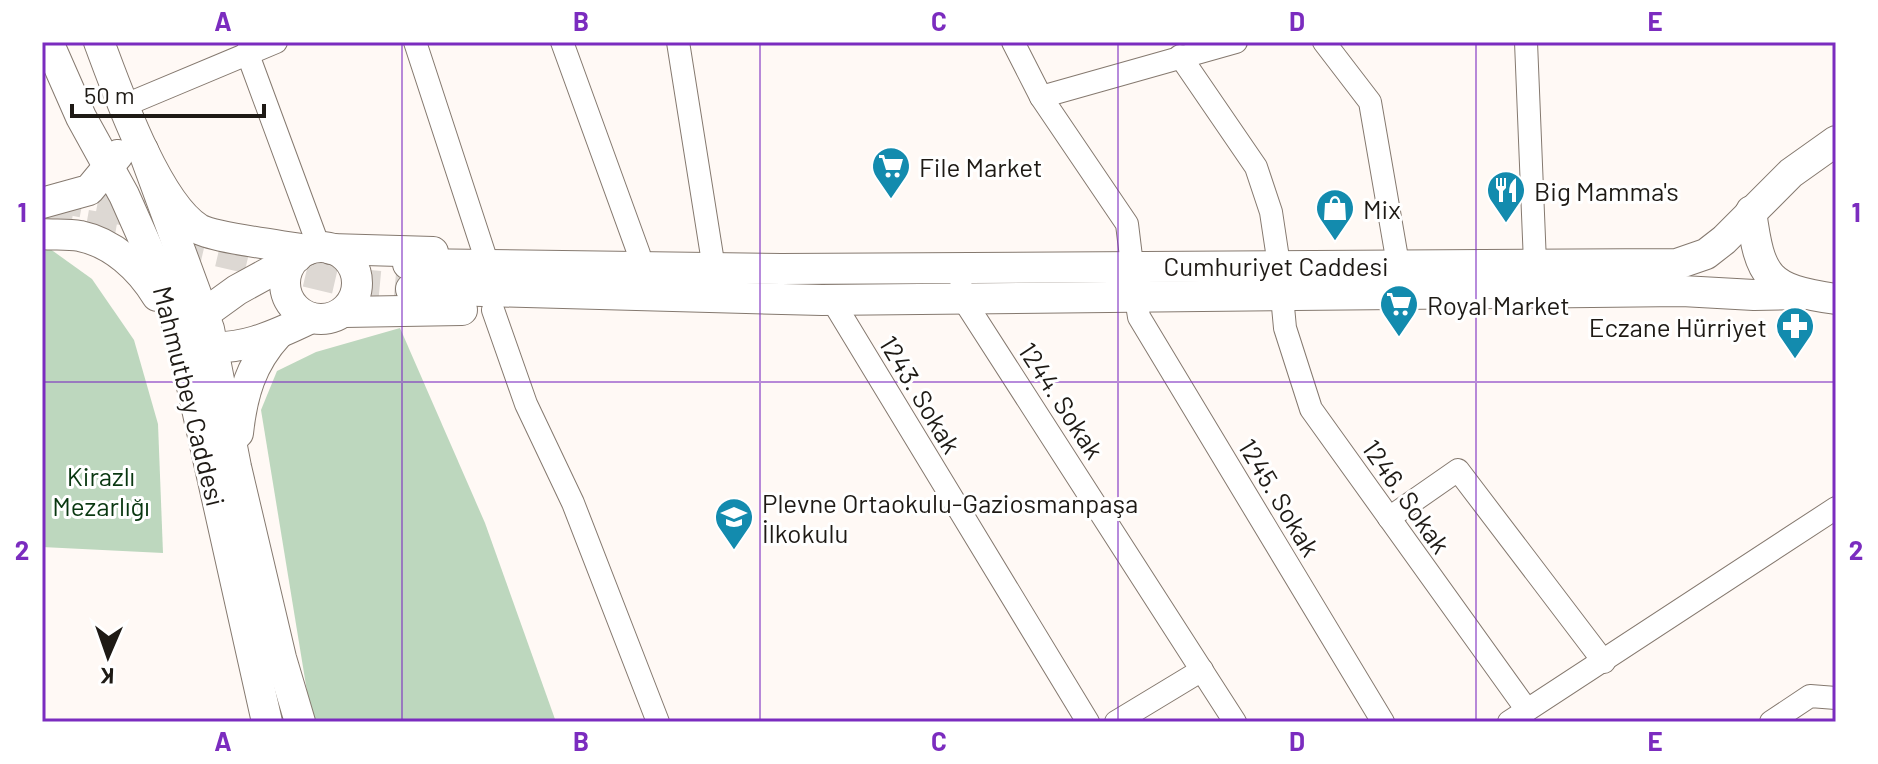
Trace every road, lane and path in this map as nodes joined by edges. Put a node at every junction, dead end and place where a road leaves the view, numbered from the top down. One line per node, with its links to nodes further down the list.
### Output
1 (48, 42): 17 (main road, Mahmutbey Caddesi)
2 (99, 42): 14 (main road)
3 (276, 42): 11 (street)
4 (415, 42): 22 (street)
5 (562, 42): 23 (street)
6 (678, 42): 24 (street)
7 (1013, 42): 13 (street)
8 (1236, 42): 12 (street)
9 (1324, 42): 26 (street)
10 (1526, 42): 25 (street)
11 (247, 52): 14 (street); 21 (street)
12 (1180, 56): 13 (street); 28 (street)
13 (1041, 97): 27 (street)
14 (123, 106): 16 (main road); 17 (main road)
15 (1836, 141): 19 (main road, Cumhuriyet Caddesi)
16 (143, 150): 21 (main road); 38 (main road, Mahmutbey Caddesi)
17 (109, 169): 18 (main road); 41 (main road, Mahmutbey Caddesi)
18 (42, 203)
19 (1751, 211): 25 (main road, Cumhuriyet Caddesi); 31 (main road)
20 (42, 234): 41 (main road)
21 (313, 251): 22 (main road); 38 (main road); 39 (main road); 40 (main road)
22 (484, 253): 23 (main road)
23 (639, 254): 24 (main road)
24 (712, 256): 30 (main road)
25 (1535, 263): 26 (main road, Cumhuriyet Caddesi)
26 (1398, 264): 28 (main road, Cumhuriyet Caddesi)
27 (1132, 265): 28 (main road, Cumhuriyet Caddesi); 29 (main road, Cumhuriyet Caddesi)
28 (1279, 265)
29 (958, 266): 30 (main road, Cumhuriyet Caddesi); 34 (street, 1244. Sokak)
30 (781, 269): 36 (main road)
31 (1803, 294): 32 (main road, Cumhuriyet Caddesi); 35 (main road)
32 (1282, 296): 33 (main road, Cumhuriyet Caddesi); 46 (street, 1246. Sokak)
33 (1136, 298): 34 (main road, Cumhuriyet Caddesi); 57 (street, 1245. Sokak)
34 (963, 299): 36 (main road, Cumhuriyet Caddesi); 48 (street, 1244. Sokak)
35 (1836, 299)
36 (827, 300): 37 (main road); 54 (street, 1243. Sokak)
37 (493, 310): 39 (main road); 53 (street)
38 (204, 312): 41 (main road); 43 (main road, Mahmutbey Caddesi)
39 (344, 312): 40 (main road)
40 (311, 318): 42 (main road)
41 (180, 333): 43 (main road); 51 (main road, Mahmutbey Caddesi)
42 (278, 334): 43 (main road); 44 (main road)
43 (213, 348): 44 (main road, Mahmutbey Caddesi)
44 (236, 467): 52 (main road, Mahmutbey Caddesi)
45 (1836, 508): 47 (street)
46 (1389, 518): 47 (street); 50 (street, 1246. Sokak)
47 (1604, 662): 50 (street)
48 (1202, 670): 55 (street); 56 (street, 1244. Sokak)
49 (1836, 698): 58 (street)
50 (1518, 716)
51 (267, 722)
52 (300, 722)
53 (658, 722)
54 (1088, 722)
55 (1116, 722)
56 (1235, 722)
57 (1383, 722)
58 (1771, 722)

